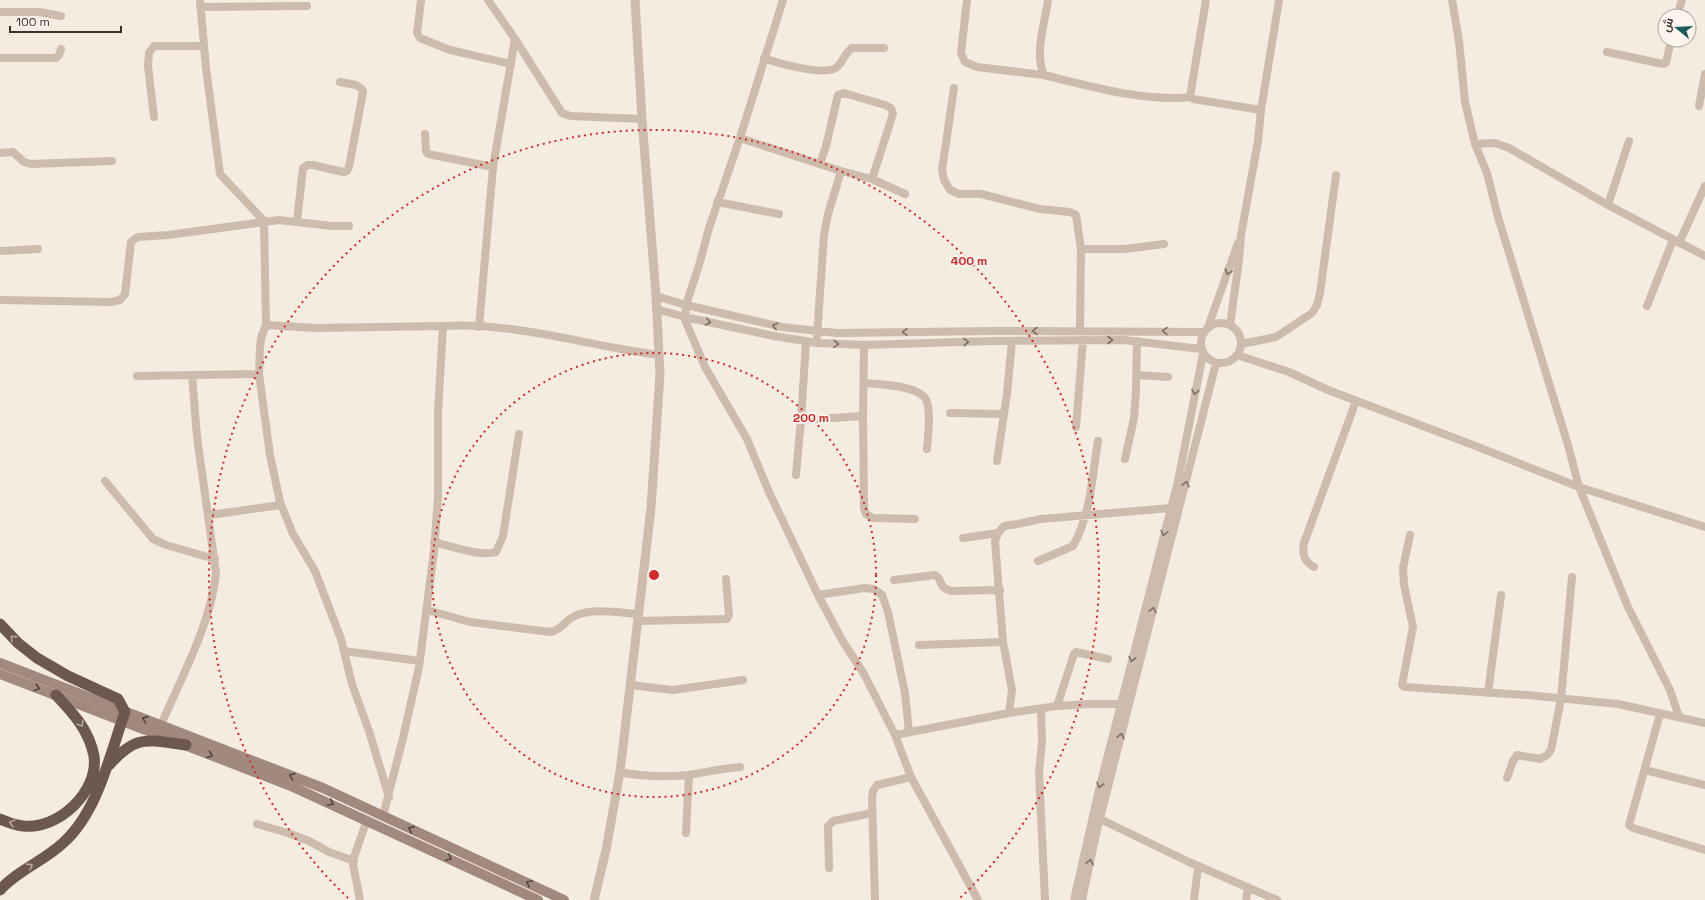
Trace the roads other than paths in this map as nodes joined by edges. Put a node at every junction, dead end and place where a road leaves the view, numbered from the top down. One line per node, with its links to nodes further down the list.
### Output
1 (421, 0): 23 (street)
2 (488, 0): 15 (street)
3 (635, 0): 32 (street)
4 (783, 0): 22 (street)
5 (967, 0): 25 (street)
6 (1048, 0): 25 (street)
7 (1206, 0): 28 (street)
8 (1279, 0): 30 (street)
9 (1452, 0): 36 (street)
10 (200, 3): 11 (street); 16 (street)
11 (268, 3): 12 (street)
12 (307, 6)
13 (0, 12): 14 (street)
14 (61, 16)
15 (515, 39): 23 (street); 32 (street)
16 (204, 46): 31 (street); 49 (street)
17 (884, 48): 22 (street)
18 (1670, 48): 20 (street)
19 (61, 49): 21 (street)
20 (1607, 52)
21 (0, 58)
22 (764, 58): 34 (street)
23 (510, 64): 40 (street)
24 (1705, 74): 29 (street)
25 (1044, 75): 28 (street)
26 (340, 82): 50 (street)
27 (954, 88): 56 (street)
28 (1190, 97): 30 (street)
29 (1699, 106)
30 (1261, 110): 52 (street)
31 (154, 117)
32 (642, 119): 59 (street)
33 (425, 134): 40 (street)
34 (740, 138): 39 (street); 46 (street)
35 (1629, 141): 47 (street)
36 (1476, 144): 47 (street); 104 (street)
37 (0, 153): 38 (street)
38 (112, 161)
39 (820, 164): 41 (street); 43 (street)
40 (493, 167): 70 (street)
41 (841, 171): 43 (street); 73 (street)
42 (1336, 175): 79 (street)
43 (872, 179): 45 (street)
44 (1705, 186): 53 (street)
45 (905, 194)
46 (717, 202): 48 (street); 61 (street)
47 (1608, 205): 53 (street)
48 (779, 214)
49 (264, 221): 50 (street); 60 (street); 67 (street)
50 (297, 221): 51 (street)
51 (349, 226)
52 (1241, 235): 66 (street); 71 (street, one-way to 71)
53 (1676, 242): 58 (street); 62 (street)
54 (1164, 244): 56 (street)
55 (38, 249): 57 (street)
56 (1081, 249): 72 (street)
57 (0, 251)
58 (1705, 256)
59 (656, 296): 61 (street); 63 (street)
60 (0, 300)
61 (686, 305): 64 (street); 65 (street)
62 (1647, 306)
63 (656, 309): 65 (street); 82 (street)
64 (731, 315): 69 (street); 73 (street, one-way to 64)
65 (685, 316): 69 (street, one-way to 69); 122 (street)
66 (1230, 325): 71 (street); 79 (street)
67 (266, 326): 68 (street); 85 (street)
68 (443, 326): 70 (street); 114 (street)
69 (729, 326): 77 (street)
70 (479, 327): 82 (street)
71 (1206, 329): 72 (street, one-way to 72); 81 (street)
72 (1080, 330): 73 (street, one-way to 73)
73 (817, 332): 78 (street)
74 (1082, 340): 75 (street); 76 (street, one-way to 76); 96 (street)
75 (1012, 341): 80 (street, one-way to 75); 93 (street)
76 (1138, 341): 81 (street); 87 (street)
77 (806, 342): 78 (street); 95 (street)
78 (817, 343): 80 (street, one-way to 80)
79 (1241, 344): 83 (street)
80 (864, 345): 90 (street)
81 (1202, 351): 84 (street); 106 (street, one-way to 106)
82 (659, 355): 125 (street)
83 (1237, 355): 84 (street); 91 (street)
84 (1216, 363): 139 (street, one-way to 84)
85 (259, 374): 86 (street); 105 (street)
86 (192, 375): 88 (street); 107 (street)
87 (1137, 375): 89 (street); 100 (street)
88 (137, 376)
89 (1168, 377)
90 (864, 383): 94 (street); 99 (street)
91 (1356, 400): 104 (street); 117 (street)
92 (950, 413): 93 (street)
93 (1004, 414): 101 (street)
94 (863, 416): 95 (street); 109 (street)
95 (801, 420): 102 (street)
96 (1076, 427)
97 (519, 434): 114 (street)
98 (1098, 441): 108 (street)
99 (927, 449)
100 (1125, 459)
101 (997, 461)
102 (796, 476)
103 (105, 481): 115 (street)
104 (1579, 487): 110 (street); 145 (street)
105 (281, 505): 107 (street); 129 (street)
106 (1171, 508): 108 (street); 139 (street, one-way to 139)
107 (209, 515): 115 (street)
108 (1087, 516): 111 (street); 116 (street)
109 (915, 519)
110 (1705, 527)
111 (998, 533): 113 (street); 121 (street)
112 (1410, 535): 136 (street)
113 (963, 538)
114 (434, 542): 124 (street)
115 (215, 559): 147 (street)
116 (1038, 561)
117 (1314, 567)
118 (1572, 577): 138 (street)
119 (726, 579): 125 (street)
120 (894, 580): 121 (street)
121 (1000, 590): 127 (street)
122 (818, 595): 148 (street); 149 (street)
123 (1501, 595): 136 (street)
124 (427, 610): 125 (street); 131 (street)
125 (638, 618): 135 (street)
126 (0, 624): 144 (highway, one-way to 126)
127 (1004, 642): 128 (street); 142 (street)
128 (919, 645)
129 (344, 651): 131 (street); 159 (street)
130 (1108, 659): 140 (street)
131 (420, 661): 159 (street)
132 (0, 663): 144 (main road)
133 (0, 674): 137 (main road, one-way to 137)
134 (743, 680): 135 (street)
135 (630, 685): 154 (street)
136 (1488, 693): 138 (street)
137 (56, 695): 144 (main road); 162 (highway, one-way to 162)
138 (1561, 699): 143 (street); 157 (street)
139 (1125, 704): 140 (street); 163 (street, one-way to 139); 180 (street, one-way to 180)
140 (1057, 706): 141 (street)
141 (1041, 709): 142 (street); 179 (street)
142 (1010, 713): 148 (street)
143 (1660, 714): 145 (street); 153 (street)
144 (123, 716): 147 (main road, one-way to 144); 150 (main road); 152 (highway)
145 (1679, 717): 146 (street)
146 (1705, 723)
147 (161, 725): 161 (main road, one-way to 147)
148 (909, 732): 149 (street)
149 (895, 735): 156 (street)
150 (186, 745): 152 (highway); 164 (main road, one-way to 164)
151 (740, 766): 155 (street)
152 (106, 769): 172 (highway, one-way to 152)
153 (1645, 770): 158 (street); 167 (street)
154 (620, 772): 155 (street); 176 (street)
155 (688, 775): 166 (street)
156 (911, 777): 160 (street); 178 (street)
157 (1507, 778)
158 (1705, 785)
159 (389, 797): 161 (street)
160 (872, 813): 170 (street); 177 (street)
161 (383, 816): 175 (main road, one-way to 161)
162 (0, 819)
163 (1100, 819): 169 (street); 181 (street, one-way to 163)
164 (367, 820): 168 (street); 174 (main road, one-way to 174)
165 (258, 824): 168 (street)
166 (686, 833)
167 (1705, 850)
168 (354, 862): 173 (street)
169 (1198, 867): 171 (street); 182 (street)
170 (829, 868)
171 (1248, 887): 183 (street); 184 (street)
172 (0, 890)
173 (360, 900)
174 (538, 900)
175 (564, 900)
176 (594, 900)
177 (875, 900)
178 (978, 900)
179 (1045, 900)
180 (1074, 900)
181 (1082, 900)
182 (1194, 900)
183 (1246, 900)
184 (1277, 900)

